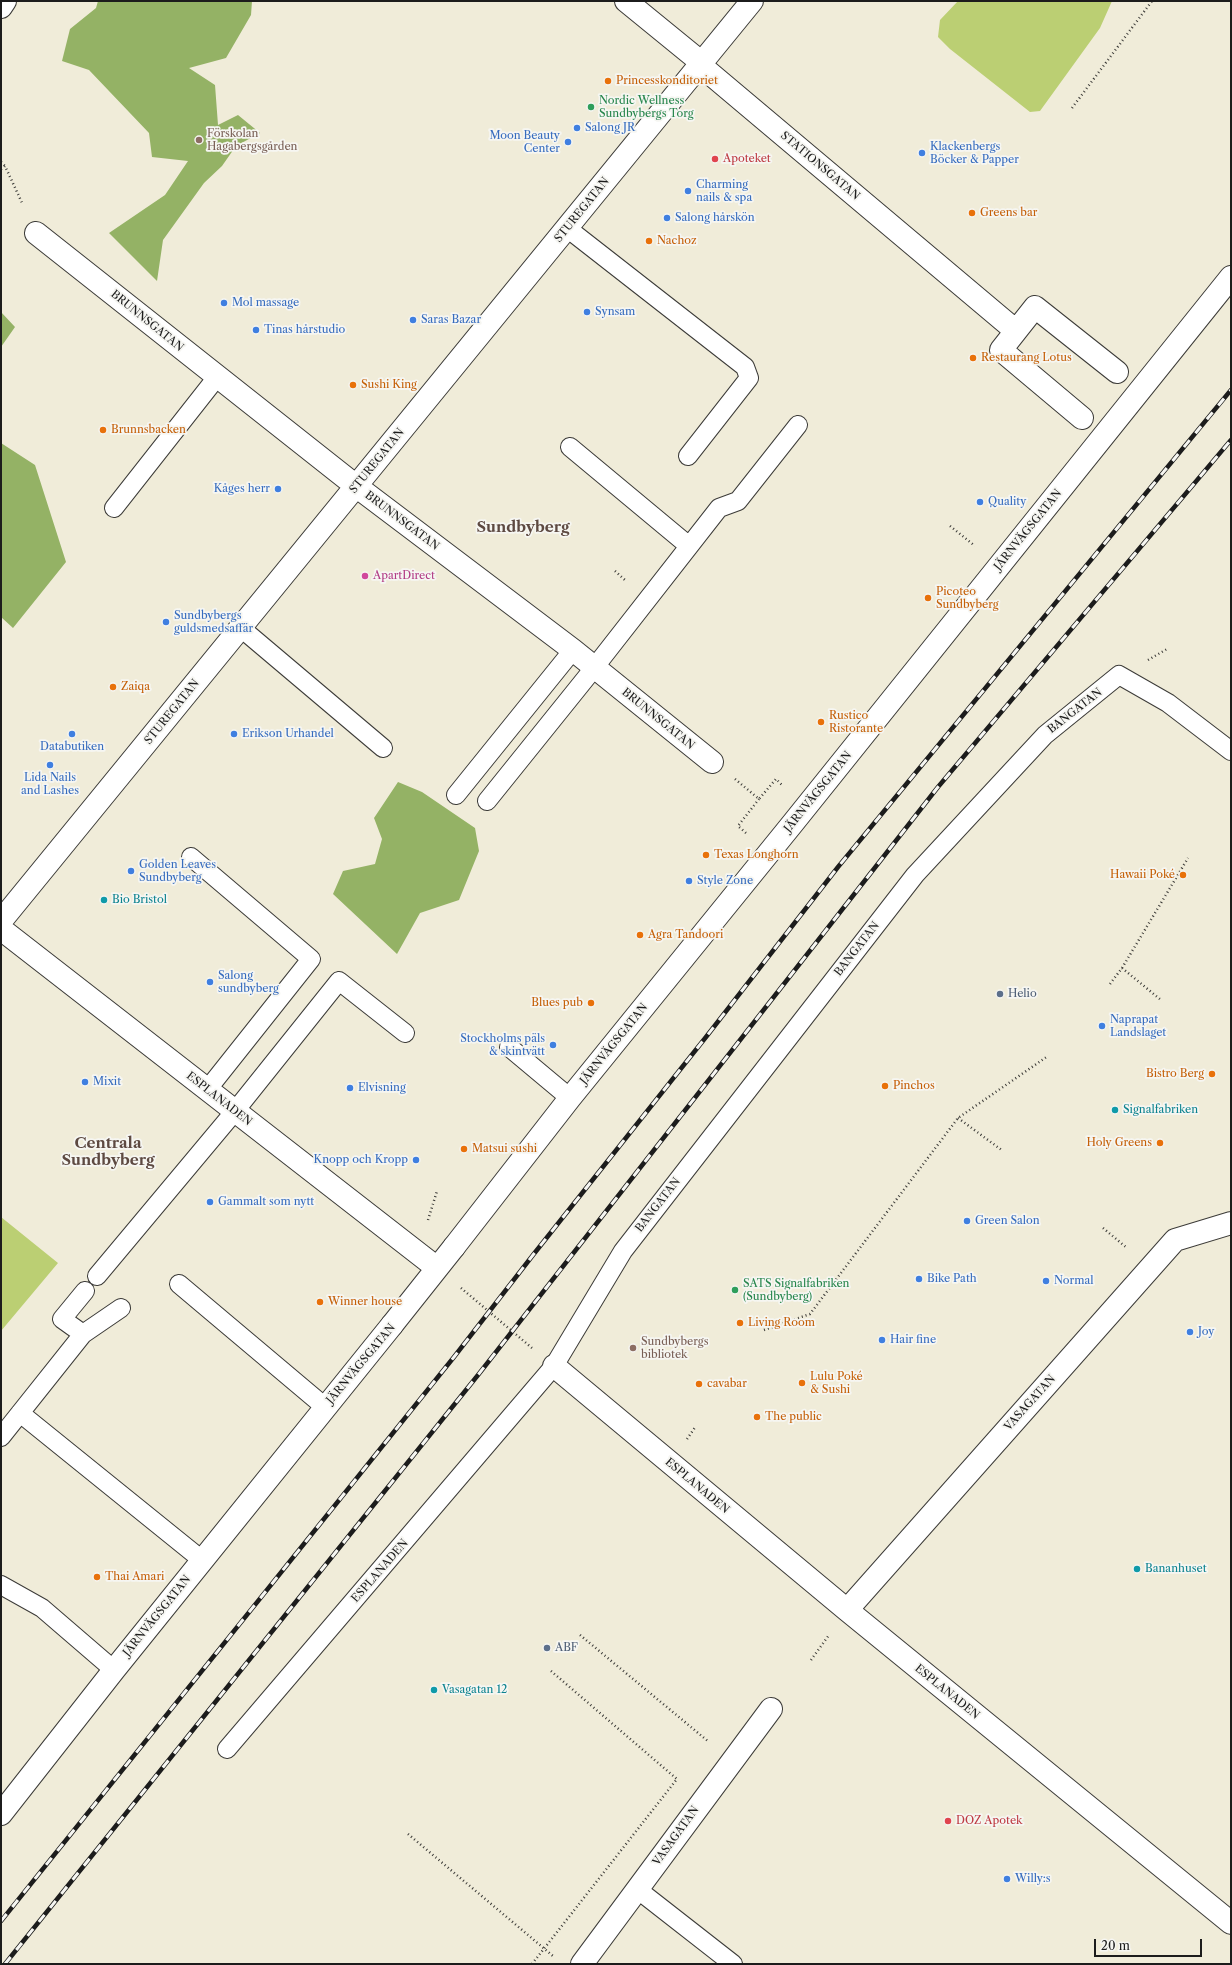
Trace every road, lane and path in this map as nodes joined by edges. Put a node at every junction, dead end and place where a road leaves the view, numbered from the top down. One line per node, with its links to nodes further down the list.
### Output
1 (5, 1): 5 (street)
2 (626, 1): 6 (street, STATIONSGATAN)
3 (752, 1): 6 (street, STUREGATAN)
4 (1152, 1): 7 (path)
5 (1, 7)
6 (702, 63): 11 (street, STUREGATAN); 14 (street, STATIONSGATAN)
7 (1072, 108)
8 (1, 162): 9 (path)
9 (5, 166): 10 (path); 12 (path)
10 (1, 169)
11 (567, 228): 20 (lane); 21 (street, STUREGATAN)
12 (36, 233): 16 (street, BRUNNSGATAN)
13 (1231, 277): 50 (street, JÄRNVÄGSGATAN)
14 (1016, 331): 15 (street); 17 (street)
15 (1117, 372)
16 (217, 377): 21 (street, BRUNNSGATAN); 22 (lane)
17 (1082, 418)
18 (798, 425): 24 (lane)
19 (570, 447): 24 (lane)
20 (688, 456)
21 (356, 486): 28 (street, STUREGATAN); 29 (street, BRUNNSGATAN)
22 (114, 508)
23 (950, 526): 25 (path)
24 (689, 546): 30 (lane)
25 (975, 546)
26 (615, 571): 27 (path)
27 (620, 586)
28 (241, 628): 31 (lane); 41 (street, STUREGATAN)
29 (573, 650): 30 (street, BRUNNSGATAN); 35 (lane)
30 (594, 668): 33 (street, BRUNNSGATAN); 37 (lane)
31 (383, 748)
32 (1231, 751): 64 (lane, BANGATAN)
33 (720, 768): 36 (path)
34 (786, 788): 36 (path)
35 (456, 795)
36 (759, 799): 38 (path)
37 (486, 801)
38 (746, 833)
39 (191, 857): 49 (lane)
40 (1188, 858): 43 (path)
41 (1, 921)
42 (1, 929): 49 (street, ESPLANADEN)
43 (1122, 968): 44 (path); 45 (path)
44 (1110, 984)
45 (1161, 1000)
46 (405, 1033): 51 (lane)
47 (509, 1047): 50 (lane)
48 (1048, 1056): 52 (path)
49 (207, 1090): 51 (street, ESPLANADEN)
50 (570, 1098): 57 (street, JÄRNVÄGSGATAN)
51 (235, 1111): 57 (street, ESPLANADEN); 58 (lane)
52 (958, 1118): 53 (path); 62 (path)
53 (1003, 1151)
54 (437, 1191): 55 (path)
55 (428, 1220)
56 (1231, 1223): 70 (street, VASAGATAN)
57 (437, 1268): 64 (path); 65 (street, JÄRNVÄGSGATAN)
58 (97, 1276)
59 (179, 1284): 65 (lane)
60 (85, 1291): 63 (lane)
61 (121, 1308): 63 (lane)
62 (764, 1330)
63 (83, 1334): 66 (lane)
64 (554, 1366): 70 (street, ESPLANADEN); 75 (lane, ESPLANADEN)
65 (325, 1407): 68 (street, JÄRNVÄGSGATAN)
66 (20, 1413): 67 (lane); 68 (lane)
67 (1, 1437)
68 (202, 1560): 72 (street, JÄRNVÄGSGATAN)
69 (1, 1585): 72 (lane)
70 (847, 1610): 82 (street, ESPLANADEN)
71 (580, 1635): 76 (path)
72 (114, 1670): 79 (street, JÄRNVÄGSGATAN)
73 (551, 1671): 77 (path)
74 (771, 1709): 76 (street, VASAGATAN)
75 (227, 1749)
76 (732, 1761): 78 (street, VASAGATAN)
77 (677, 1779): 78 (path); 83 (path)
78 (702, 1801): 81 (street, VASAGATAN)
79 (1, 1814)
80 (408, 1834): 83 (path)
81 (637, 1889): 85 (street, VASAGATAN); 86 (lane)
82 (1231, 1923)
83 (543, 1949): 84 (path)
84 (532, 1964)
85 (582, 1964)
86 (733, 1964)

